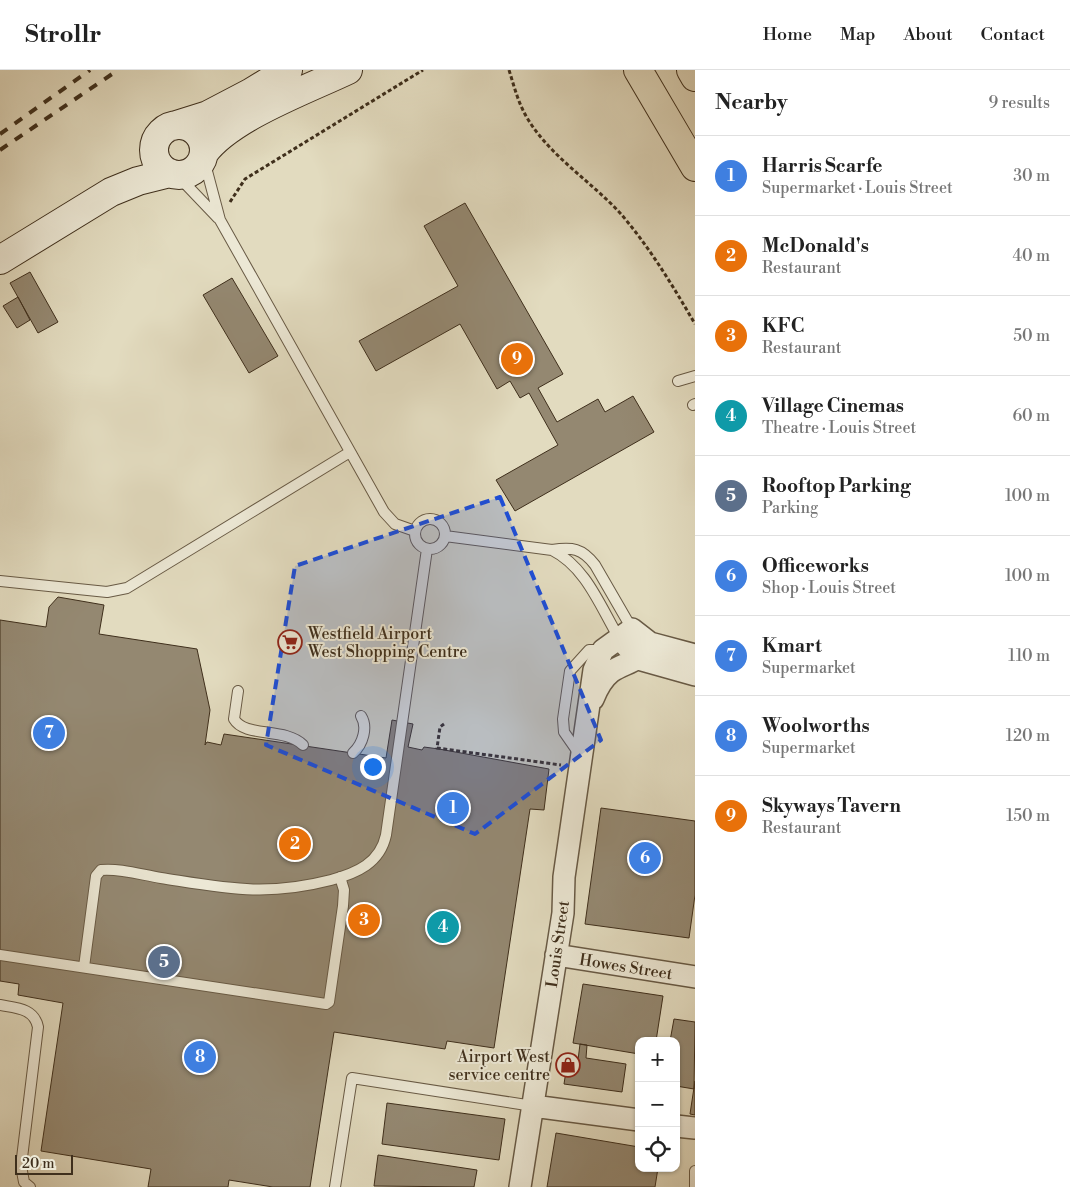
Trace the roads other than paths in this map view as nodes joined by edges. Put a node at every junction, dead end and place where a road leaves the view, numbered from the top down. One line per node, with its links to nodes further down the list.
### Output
1 (288, 70): 6 (main road)
2 (348, 70): 7 (main road)
3 (638, 70): 8 (main road)
4 (691, 70): 5 (main road)
5 (695, 77)
6 (166, 130): 7 (main road); 9 (main road); 10 (main road)
7 (203, 155): 9 (main road); 11 (lane)
8 (695, 168)
9 (173, 174): 10 (main road); 11 (lane)
10 (111, 192): 12 (main road)
11 (220, 220): 15 (lane)
12 (0, 260)
13 (695, 376): 14 (lane)
14 (678, 382)
15 (350, 452): 16 (lane); 20 (lane)
16 (415, 531): 17 (lane); 18 (lane)
17 (445, 536): 18 (lane); 19 (lane)
18 (427, 549): 31 (lane)
19 (552, 550): 21 (lane); 21 (lane)
20 (0, 581)
21 (611, 642): 22 (street); 26 (street, Louis Street); 30 (lane)
22 (644, 651): 23 (street); 24 (street); 26 (street, Louis Street)
23 (695, 655)
24 (695, 675)
25 (238, 691): 28 (lane)
26 (591, 701): 30 (street, Louis Street)
27 (361, 716): 29 (lane)
28 (303, 745)
29 (353, 753)
30 (574, 762): 33 (street, Louis Street)
31 (340, 878): 34 (lane); 34 (lane)
32 (0, 954): 34 (lane)
33 (556, 955): 35 (street, Howes Street); 37 (street, Louis Street)
34 (84, 967)
35 (695, 977)
36 (0, 1005): 42 (lane)
37 (533, 1106): 38 (street); 43 (lane); 44 (street, Louis Street)
38 (635, 1119)
39 (680, 1126): 40 (street)
40 (695, 1128)
41 (695, 1171): 45 (lane)
42 (30, 1187)
43 (335, 1187)
44 (520, 1187)
45 (694, 1187)

